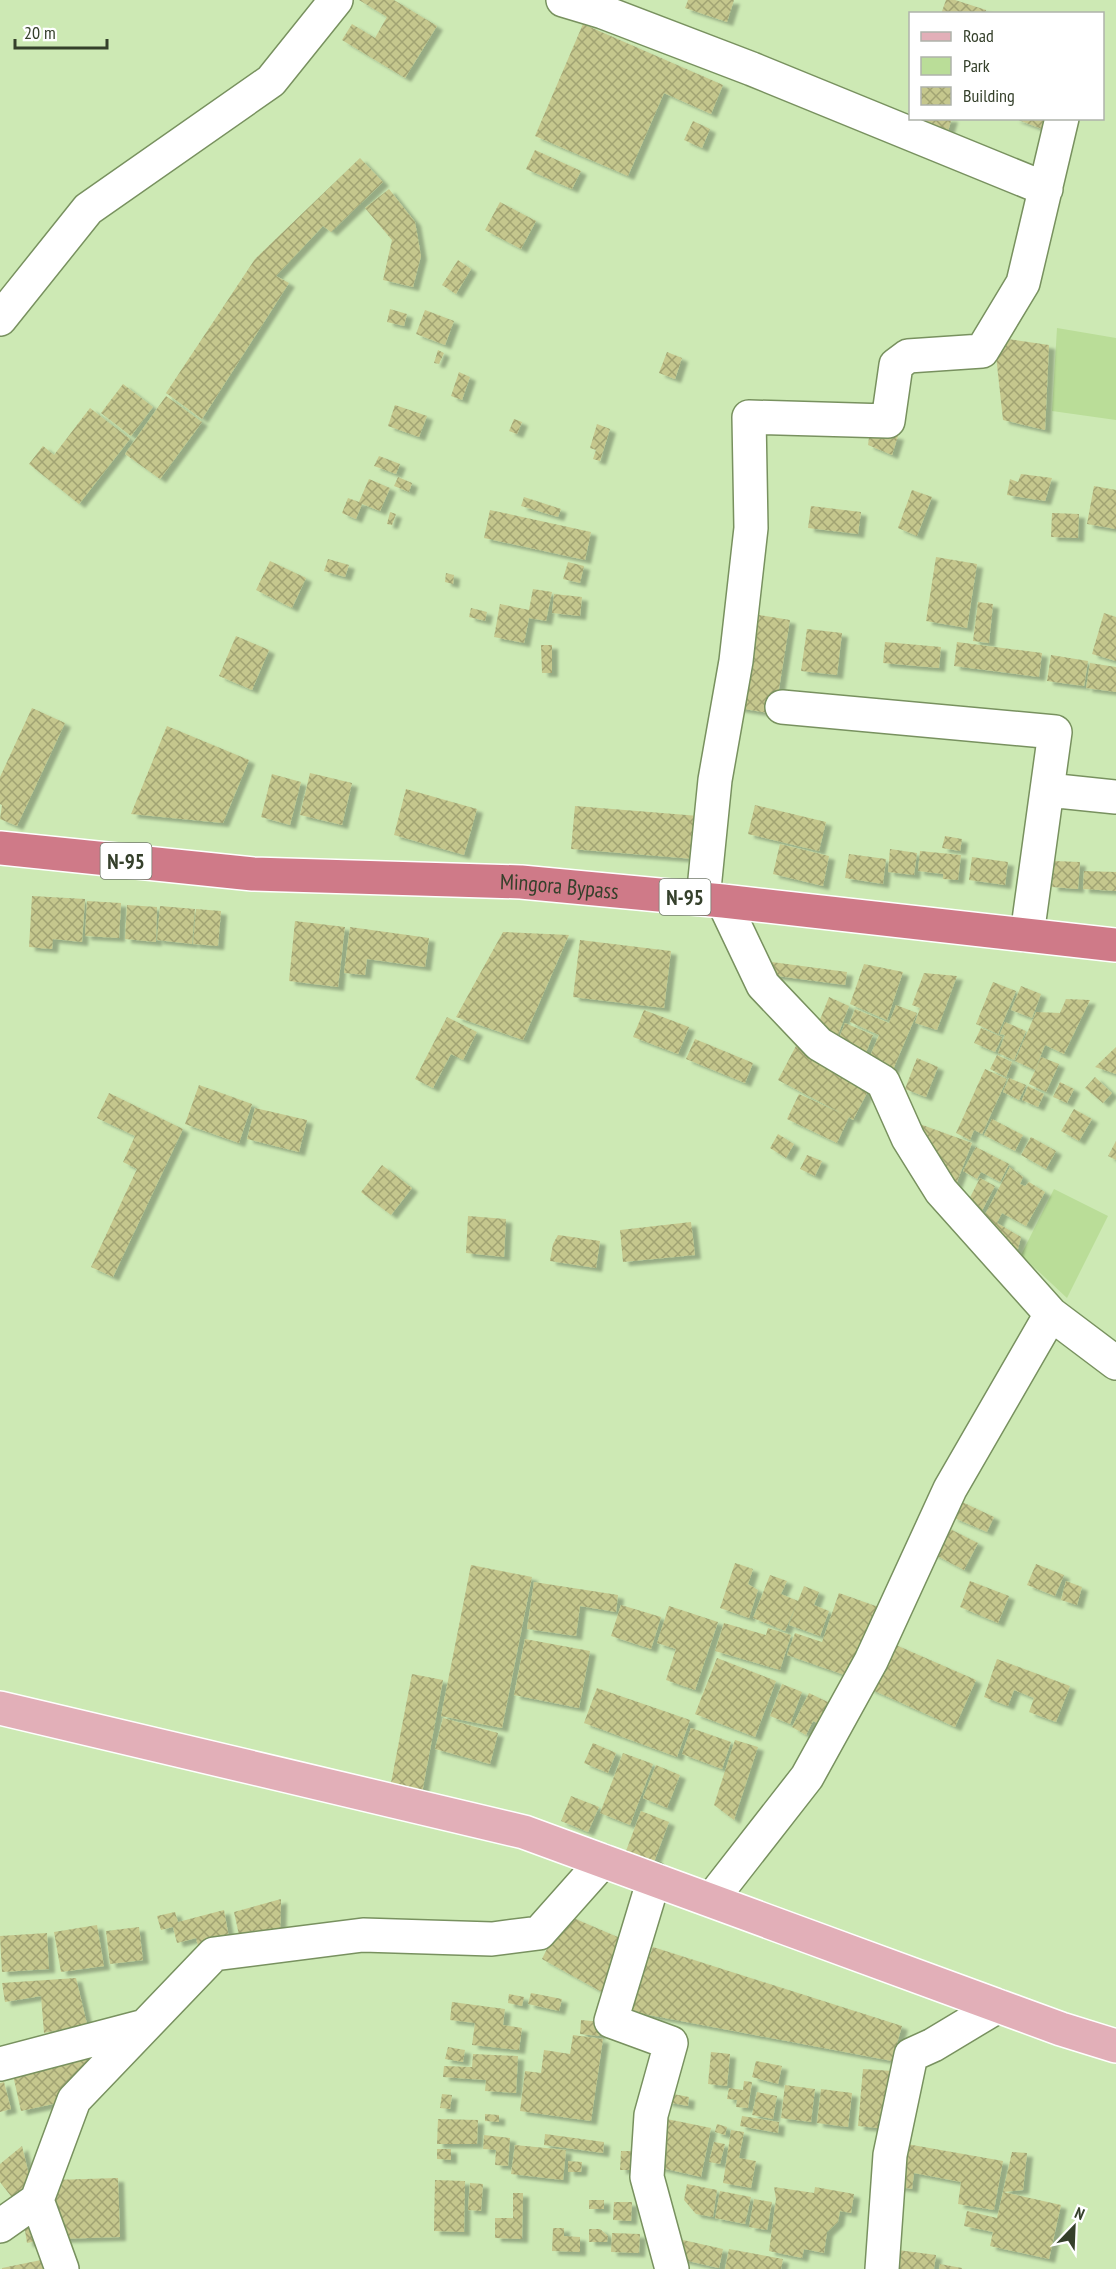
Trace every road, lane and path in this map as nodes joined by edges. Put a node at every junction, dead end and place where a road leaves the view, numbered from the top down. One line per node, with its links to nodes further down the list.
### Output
1 (336, 0): 5 (street)
2 (563, 0): 4 (street)
3 (1062, 120): 4 (street)
4 (1046, 189): 10 (street)
5 (0, 319)
6 (782, 707): 7 (street)
7 (1048, 790): 8 (street); 11 (street)
8 (1116, 797)
9 (0, 848): 10 (highway, Mingora Bypass / N-95)
10 (713, 900): 11 (highway, Mingora Bypass / N-95); 13 (street)
11 (1027, 935): 12 (highway, Mingora Bypass / N-95)
12 (1116, 945)
13 (1052, 1314): 14 (street); 18 (street)
14 (1116, 1363)
15 (0, 1708): 16 (main road)
16 (603, 1861): 17 (main road); 20 (street)
17 (654, 1879): 18 (main road); 26 (street)
18 (711, 1900): 19 (main road)
19 (998, 2006): 21 (main road); 27 (street)
20 (146, 2026): 22 (street); 23 (street)
21 (1116, 2046)
22 (0, 2064)
23 (37, 2200): 24 (street); 25 (street)
24 (0, 2226)
25 (62, 2269)
26 (672, 2269)
27 (882, 2269)

